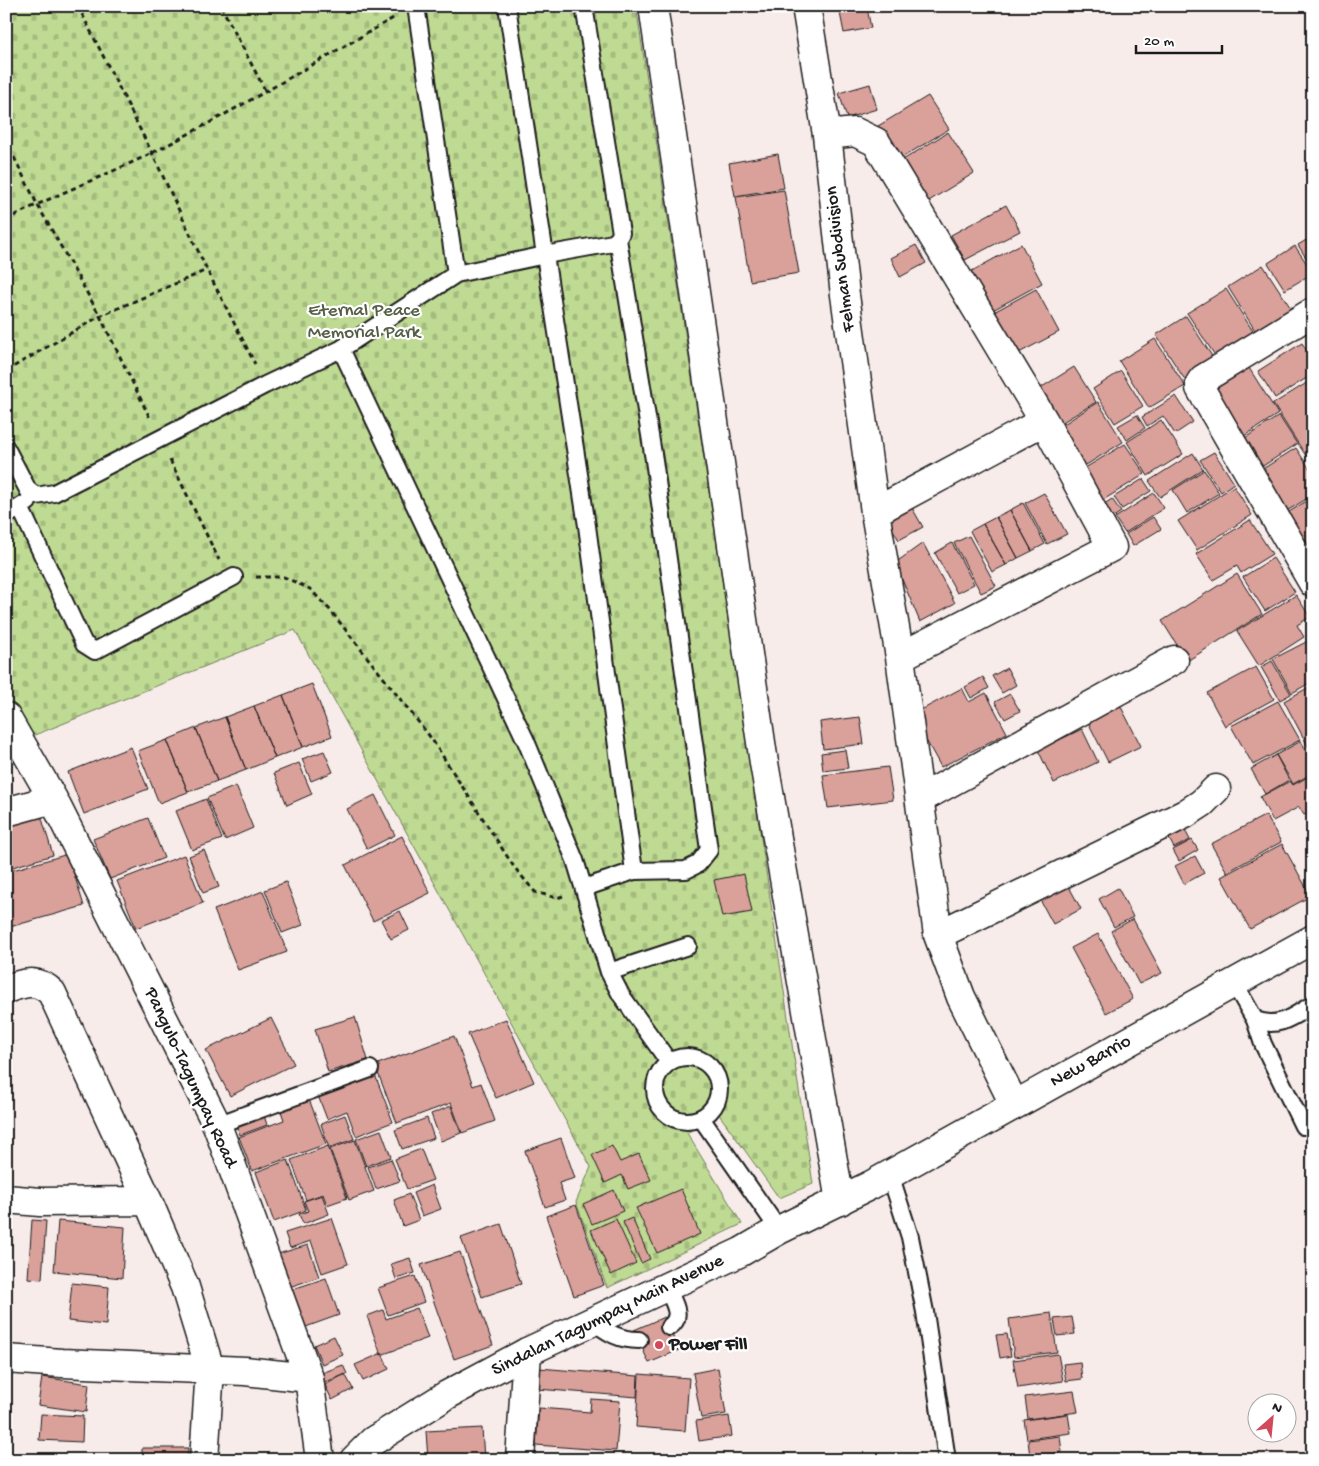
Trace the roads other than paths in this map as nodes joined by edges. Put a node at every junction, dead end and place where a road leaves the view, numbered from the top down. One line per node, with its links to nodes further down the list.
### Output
1 (416, 6): 9 (lane)
2 (506, 6): 8 (lane)
3 (584, 6): 7 (lane)
4 (653, 6): 45 (street)
5 (806, 6): 6 (street, Felman Subdivision)
6 (827, 135): 12 (street); 16 (street, Felman Subdivision)
7 (618, 239): 8 (lane); 26 (lane)
8 (545, 255): 9 (lane); 26 (lane)
9 (456, 274): 11 (lane)
10 (1313, 312): 18 (street)
11 (341, 349): 14 (lane); 27 (lane)
12 (1044, 421): 16 (street); 19 (street)
13 (6, 448): 14 (lane)
14 (36, 496): 15 (lane)
15 (13, 512): 17 (lane)
16 (875, 512): 19 (street, Felman Subdivision)
17 (234, 577)
18 (1313, 583)
19 (900, 657): 24 (street, Felman Subdivision)
20 (1174, 660): 24 (street)
21 (6, 717): 23 (street, Pangulo-Tagumpay Road)
22 (1216, 789): 28 (street)
23 (53, 799): 25 (street); 40 (street, Pangulo-Tagumpay Road)
24 (920, 799): 28 (street, Felman Subdivision)
25 (6, 812)
26 (634, 871): 27 (lane)
27 (584, 888): 31 (lane)
28 (938, 935): 38 (street, Felman Subdivision)
29 (1313, 939): 32 (street, New Barrio)
30 (688, 946): 31 (lane)
31 (609, 972): 36 (lane)
32 (1234, 983): 35 (lane); 38 (street, New Barrio)
33 (6, 989): 44 (street)
34 (1313, 1004): 35 (lane)
35 (1256, 1020): 41 (lane)
36 (669, 1062): 39 (lane); 39 (lane)
37 (370, 1069): 40 (lane)
38 (1014, 1104): 42 (street, New Barrio)
39 (701, 1118): 46 (lane)
40 (216, 1125): 54 (street, Pangulo-Tagumpay Road)
41 (1303, 1126)
42 (880, 1180): 45 (street, Sindalan Tagumpay Main Avenue); 59 (lane)
43 (6, 1199): 44 (street)
44 (148, 1201): 53 (street)
45 (840, 1201): 46 (street, Sindalan Tagumpay Main Avenue)
46 (779, 1230): 47 (street, Sindalan Tagumpay Main Avenue)
47 (666, 1286): 48 (street, Sindalan Tagumpay Main Avenue); 49 (lane)
48 (593, 1321): 50 (lane); 51 (street, Sindalan Tagumpay Main Avenue)
49 (668, 1327)
50 (639, 1340)
51 (527, 1352): 57 (street, Sindalan Tagumpay Main Avenue); 58 (street)
52 (6, 1359): 53 (street)
53 (210, 1369): 54 (street); 55 (street)
54 (309, 1378): 56 (street, Pangulo-Tagumpay Road)
55 (204, 1460)
56 (320, 1460)
57 (354, 1460)
58 (520, 1460)
59 (947, 1460)

